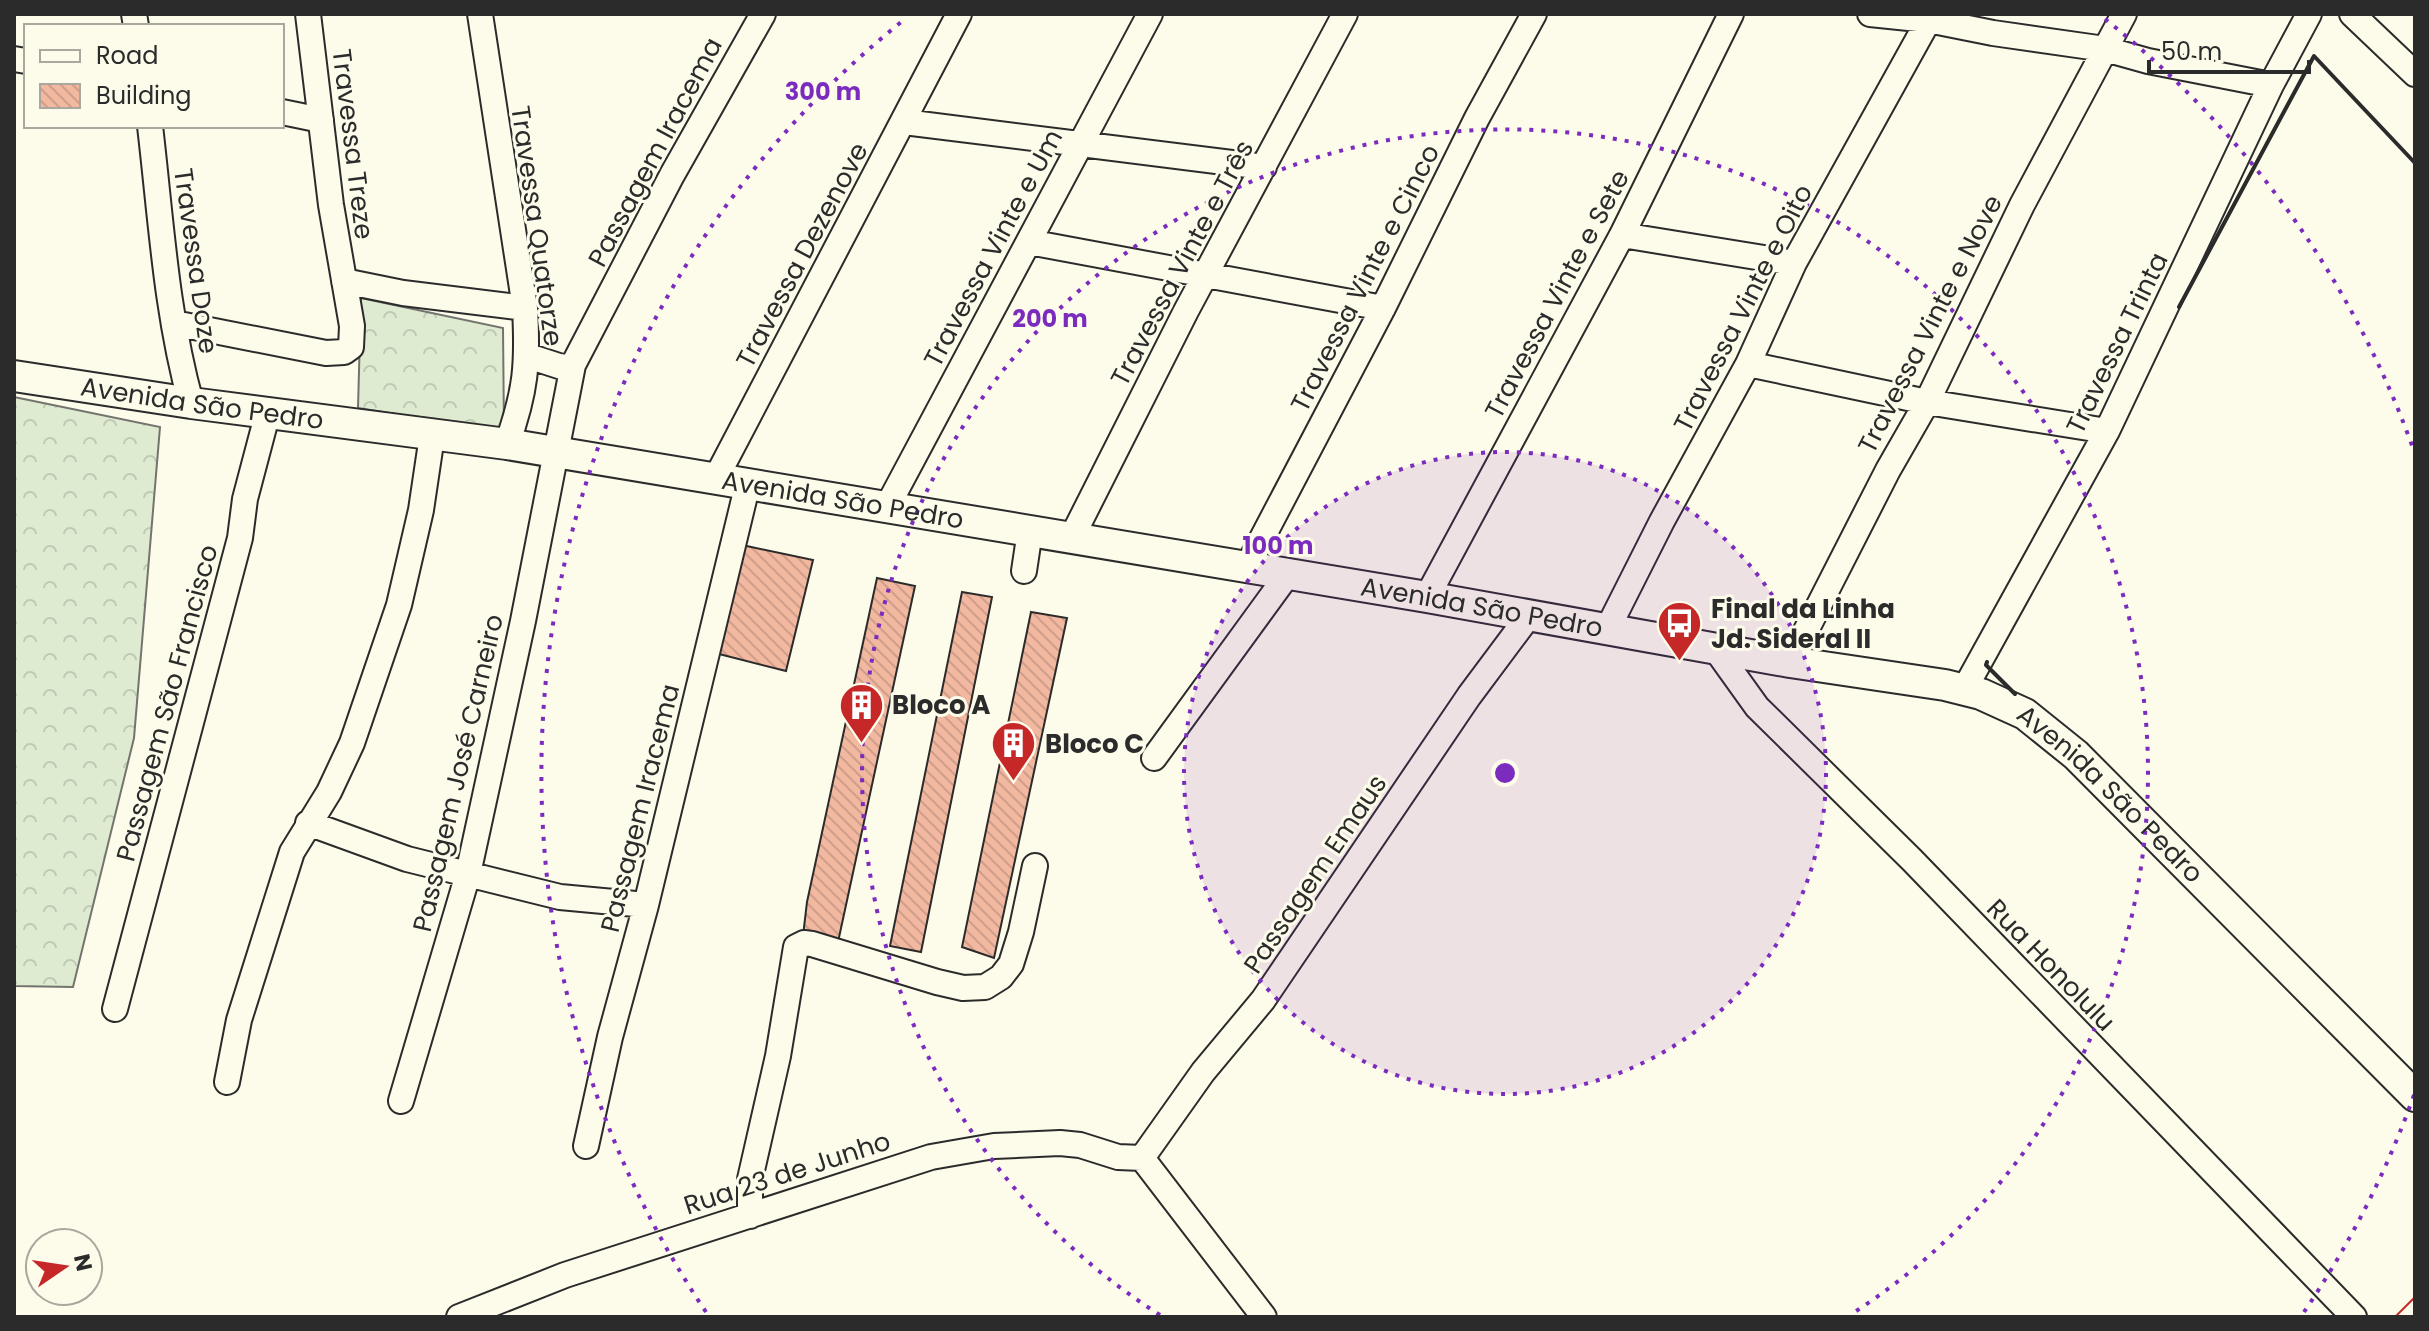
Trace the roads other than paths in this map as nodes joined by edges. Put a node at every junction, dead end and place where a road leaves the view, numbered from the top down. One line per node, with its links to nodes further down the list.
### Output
1 (308, 14): 18 (street, Travessa Treze)
2 (480, 14): 28 (street, Travessa Quatorze)
3 (763, 14): 33 (street, Passagem Iracema)
4 (959, 14): 19 (street, Travessa Dezenove)
5 (1150, 14): 21 (street, Travessa Vinte e Um)
6 (1345, 14): 22 (street, Travessa Vinte e Três)
7 (1534, 14): 29 (street, Travessa Vinte e Cinco)
8 (1731, 14): 23 (street, Travessa Vinte e Sete)
9 (1870, 14): 13 (street)
10 (2124, 14): 14 (street, Travessa Vinte e Nove)
11 (2309, 14): 16 (street, Travessa Trinta)
12 (2352, 14): 15 (street)
13 (1930, 17): 14 (street); 25 (street, Travessa Vinte e Oito)
14 (2105, 49): 16 (street); 35 (street, Travessa Vinte e Nove)
15 (2415, 74)
16 (2271, 85): 38 (street, Travessa Trinta)
17 (284, 112): 18 (street)
18 (321, 120): 27 (street, Travessa Treze)
19 (904, 122): 21 (street); 42 (street, Travessa Dezenove)
20 (150, 128): 30 (street, Travessa Doze)
21 (1081, 144): 22 (street); 24 (street, Travessa Vinte e Um)
22 (1264, 167): 26 (street, Travessa Vinte e Três)
23 (1622, 235): 25 (street); 50 (street, Travessa Vinte e Sete)
24 (1029, 242): 26 (street); 44 (street, Travessa Vinte e Um)
25 (1794, 263): 32 (street, Travessa Vinte e Oito)
26 (1207, 275): 29 (street); 46 (street, Travessa Vinte e Três)
27 (344, 281): 28 (street); 30 (street, Travessa Treze)
28 (525, 308): 31 (street, Travessa Quatorze)
29 (1383, 308): 47 (street, Travessa Vinte e Cinco)
30 (174, 323): 36 (street, Travessa Doze)
31 (528, 356): 33 (street); 40 (street, Travessa Quatorze)
32 (1748, 364): 35 (street); 52 (street, Travessa Vinte e Oito)
33 (573, 365): 41 (street, Passagem Iracema)
34 (14, 376): 36 (main road, Avenida São Pedro)
35 (1927, 402): 38 (street); 54 (street, Travessa Vinte e Nove)
36 (191, 403): 37 (main road, Avenida São Pedro)
37 (268, 412): 39 (main road, Avenida São Pedro); 61 (street, Passagem São Francisco)
38 (2107, 431): 55 (street, Travessa Trinta)
39 (432, 436): 40 (main road, Avenida São Pedro); 57 (street)
40 (507, 444): 41 (main road, Avenida São Pedro)
41 (554, 454): 42 (main road, Avenida São Pedro); 59 (street, Passagem José Carneiro)
42 (716, 478): 43 (main road, Avenida São Pedro)
43 (748, 483): 44 (main road, Avenida São Pedro); 60 (street, Passagem Iracema)
44 (886, 509): 45 (main road, Avenida São Pedro)
45 (1030, 531): 46 (main road, Avenida São Pedro); 48 (street)
46 (1071, 539): 47 (main road, Avenida São Pedro)
47 (1247, 567): 49 (main road, Avenida São Pedro)
48 (1024, 571)
49 (1288, 574): 50 (main road, Avenida São Pedro); 56 (street)
50 (1427, 597): 51 (main road, Avenida São Pedro)
51 (1528, 617): 52 (main road, Avenida São Pedro); 66 (street, Passagem Emaus)
52 (1607, 630): 53 (main road, Avenida São Pedro)
53 (1714, 647): 54 (main road, Avenida São Pedro); 70 (street, Rua Honolulu)
54 (1790, 662): 55 (main road, Avenida São Pedro)
55 (1964, 690): 63 (main road, Avenida São Pedro)
56 (1154, 758)
57 (308, 823): 59 (street); 62 (street)
58 (1035, 866): 67 (street)
59 (468, 874): 60 (street); 64 (street, Passagem José Carneiro)
60 (646, 905): 65 (street, Passagem Iracema)
61 (115, 1009)
62 (227, 1082)
63 (2415, 1096)
64 (401, 1101)
65 (586, 1146)
66 (1142, 1158): 67 (street, Rua 23 de Junho); 69 (street)
67 (750, 1216): 68 (street, Rua 23 de Junho)
68 (459, 1317)
69 (1264, 1317)
70 (2354, 1317)

